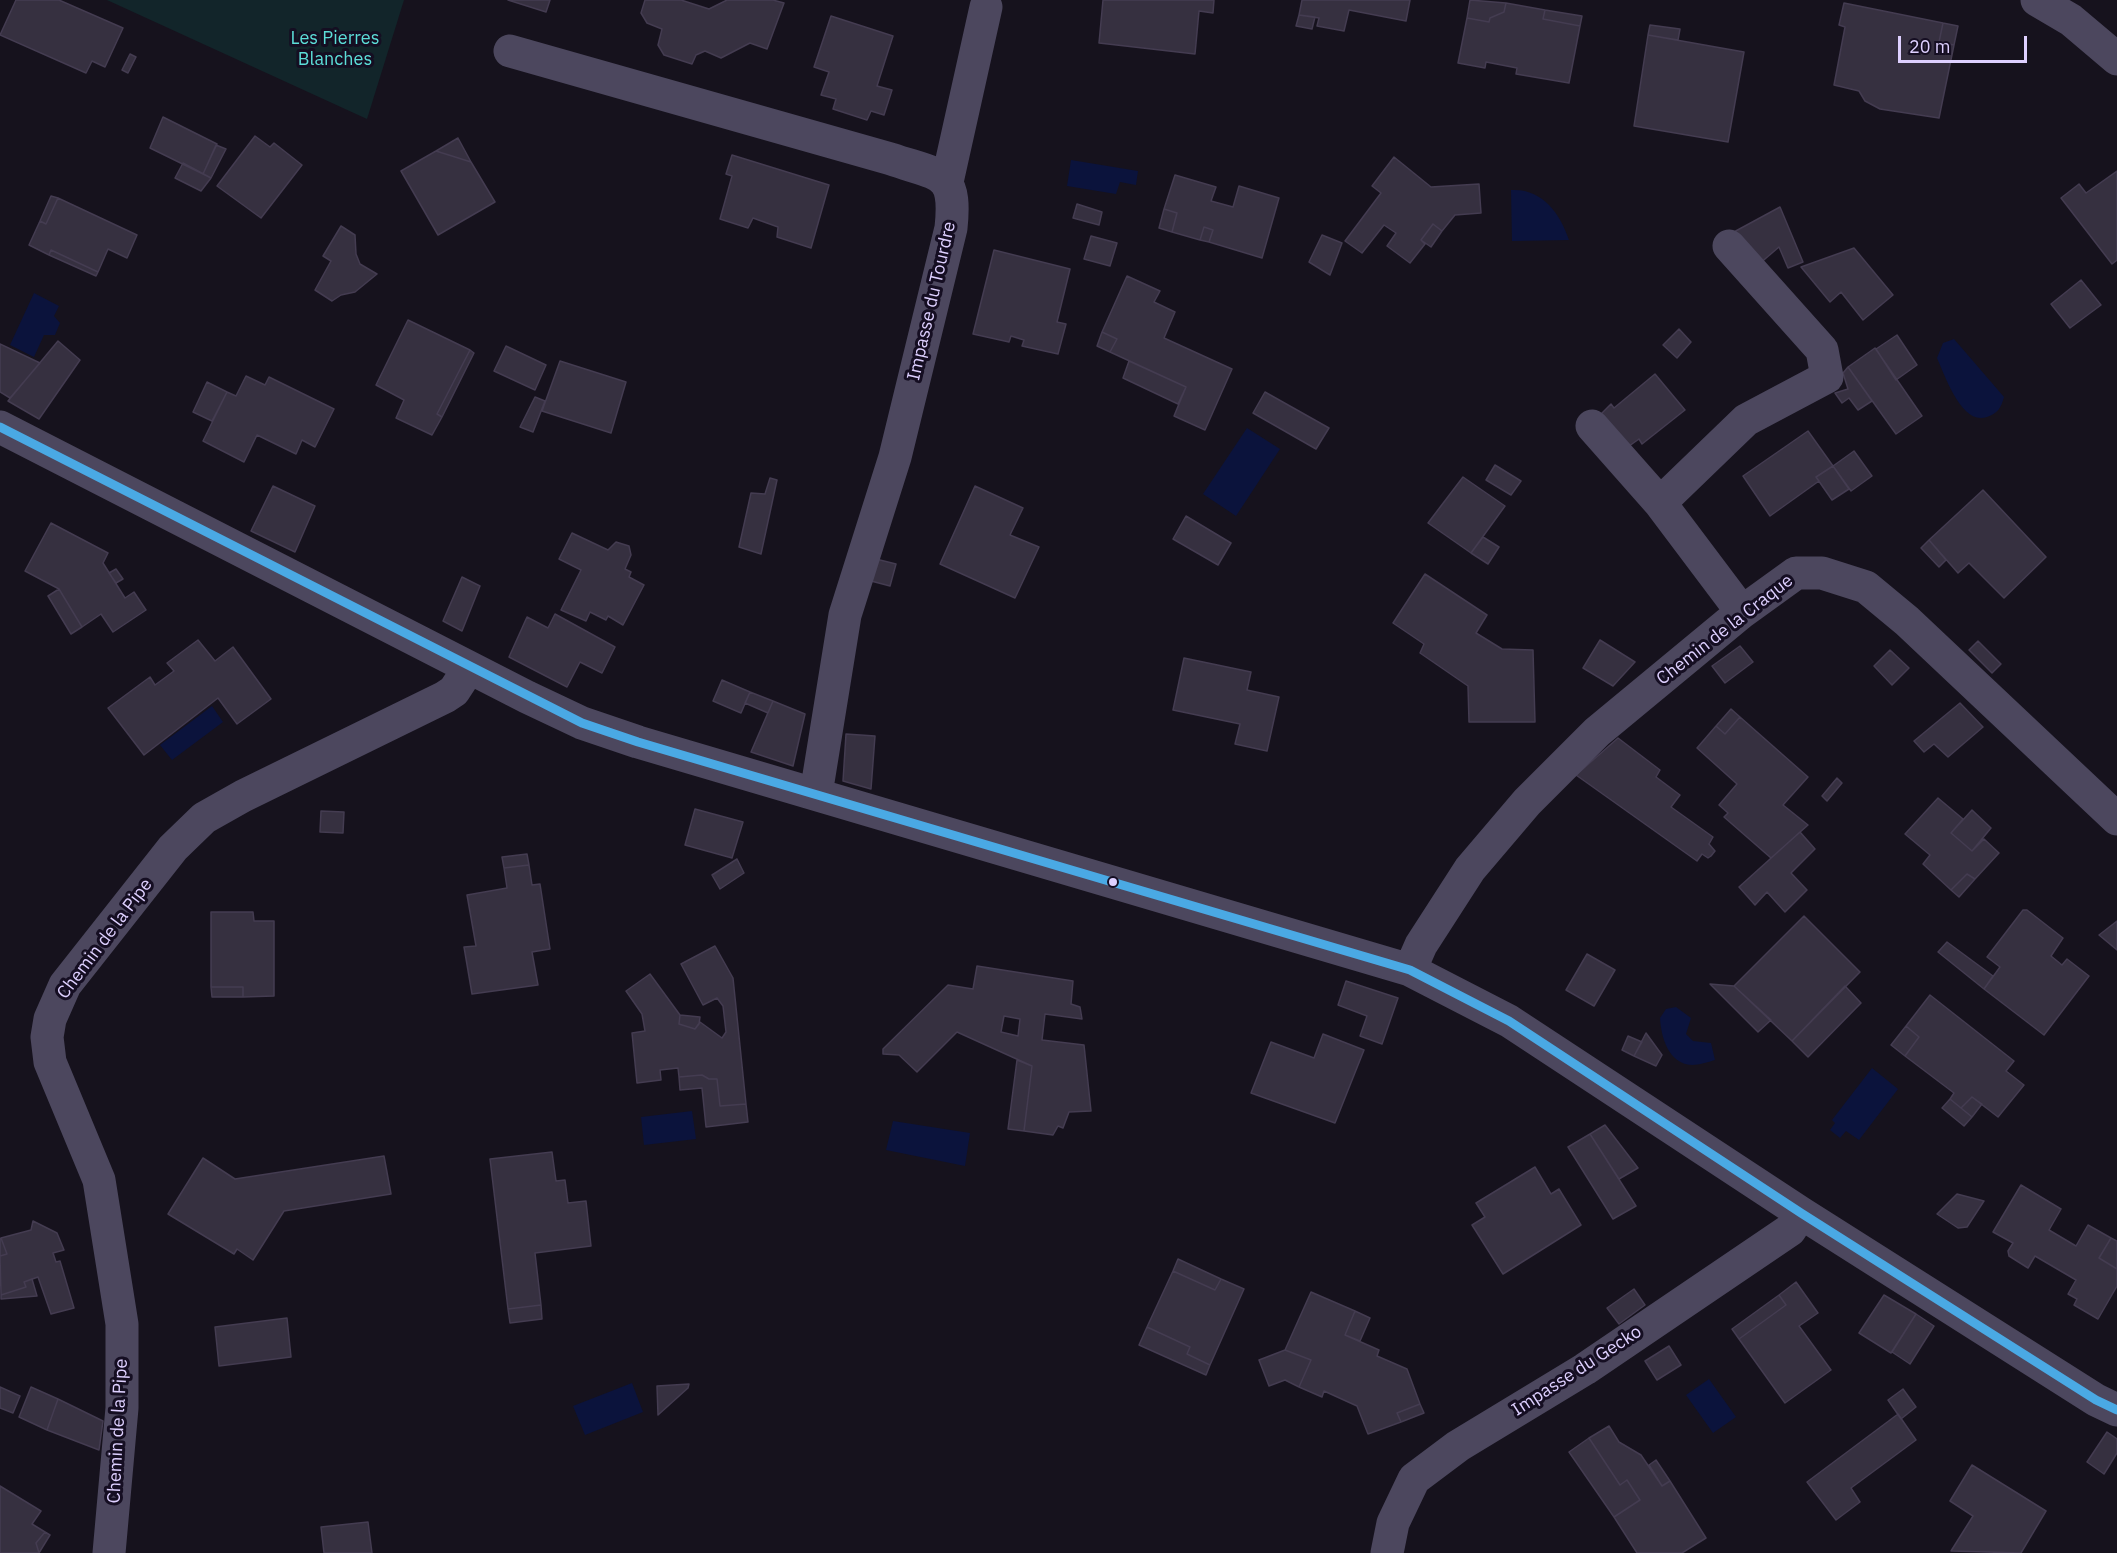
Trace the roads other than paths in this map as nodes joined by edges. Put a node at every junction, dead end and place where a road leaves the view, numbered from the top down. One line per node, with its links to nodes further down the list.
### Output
1 (2037, 0): 4 (street)
2 (986, 7): 5 (street)
3 (510, 51): 5 (street)
4 (2117, 58)
5 (947, 182): 12 (street, Impasse du Tourdre)
6 (1729, 246): 9 (street)
7 (0, 426): 11 (street)
8 (1592, 426): 9 (street)
9 (1660, 503): 10 (street)
10 (1742, 612): 13 (street, Chemin de la Craque); 14 (street, Chemin de la Craque)
11 (469, 668): 12 (street); 17 (street, Chemin de la Pipe)
12 (816, 794): 14 (street)
13 (2117, 819)
14 (1410, 970): 15 (street)
15 (1802, 1213): 16 (street); 18 (street, Impasse du Gecko)
16 (2117, 1410)
17 (109, 1553)
18 (1387, 1553)

